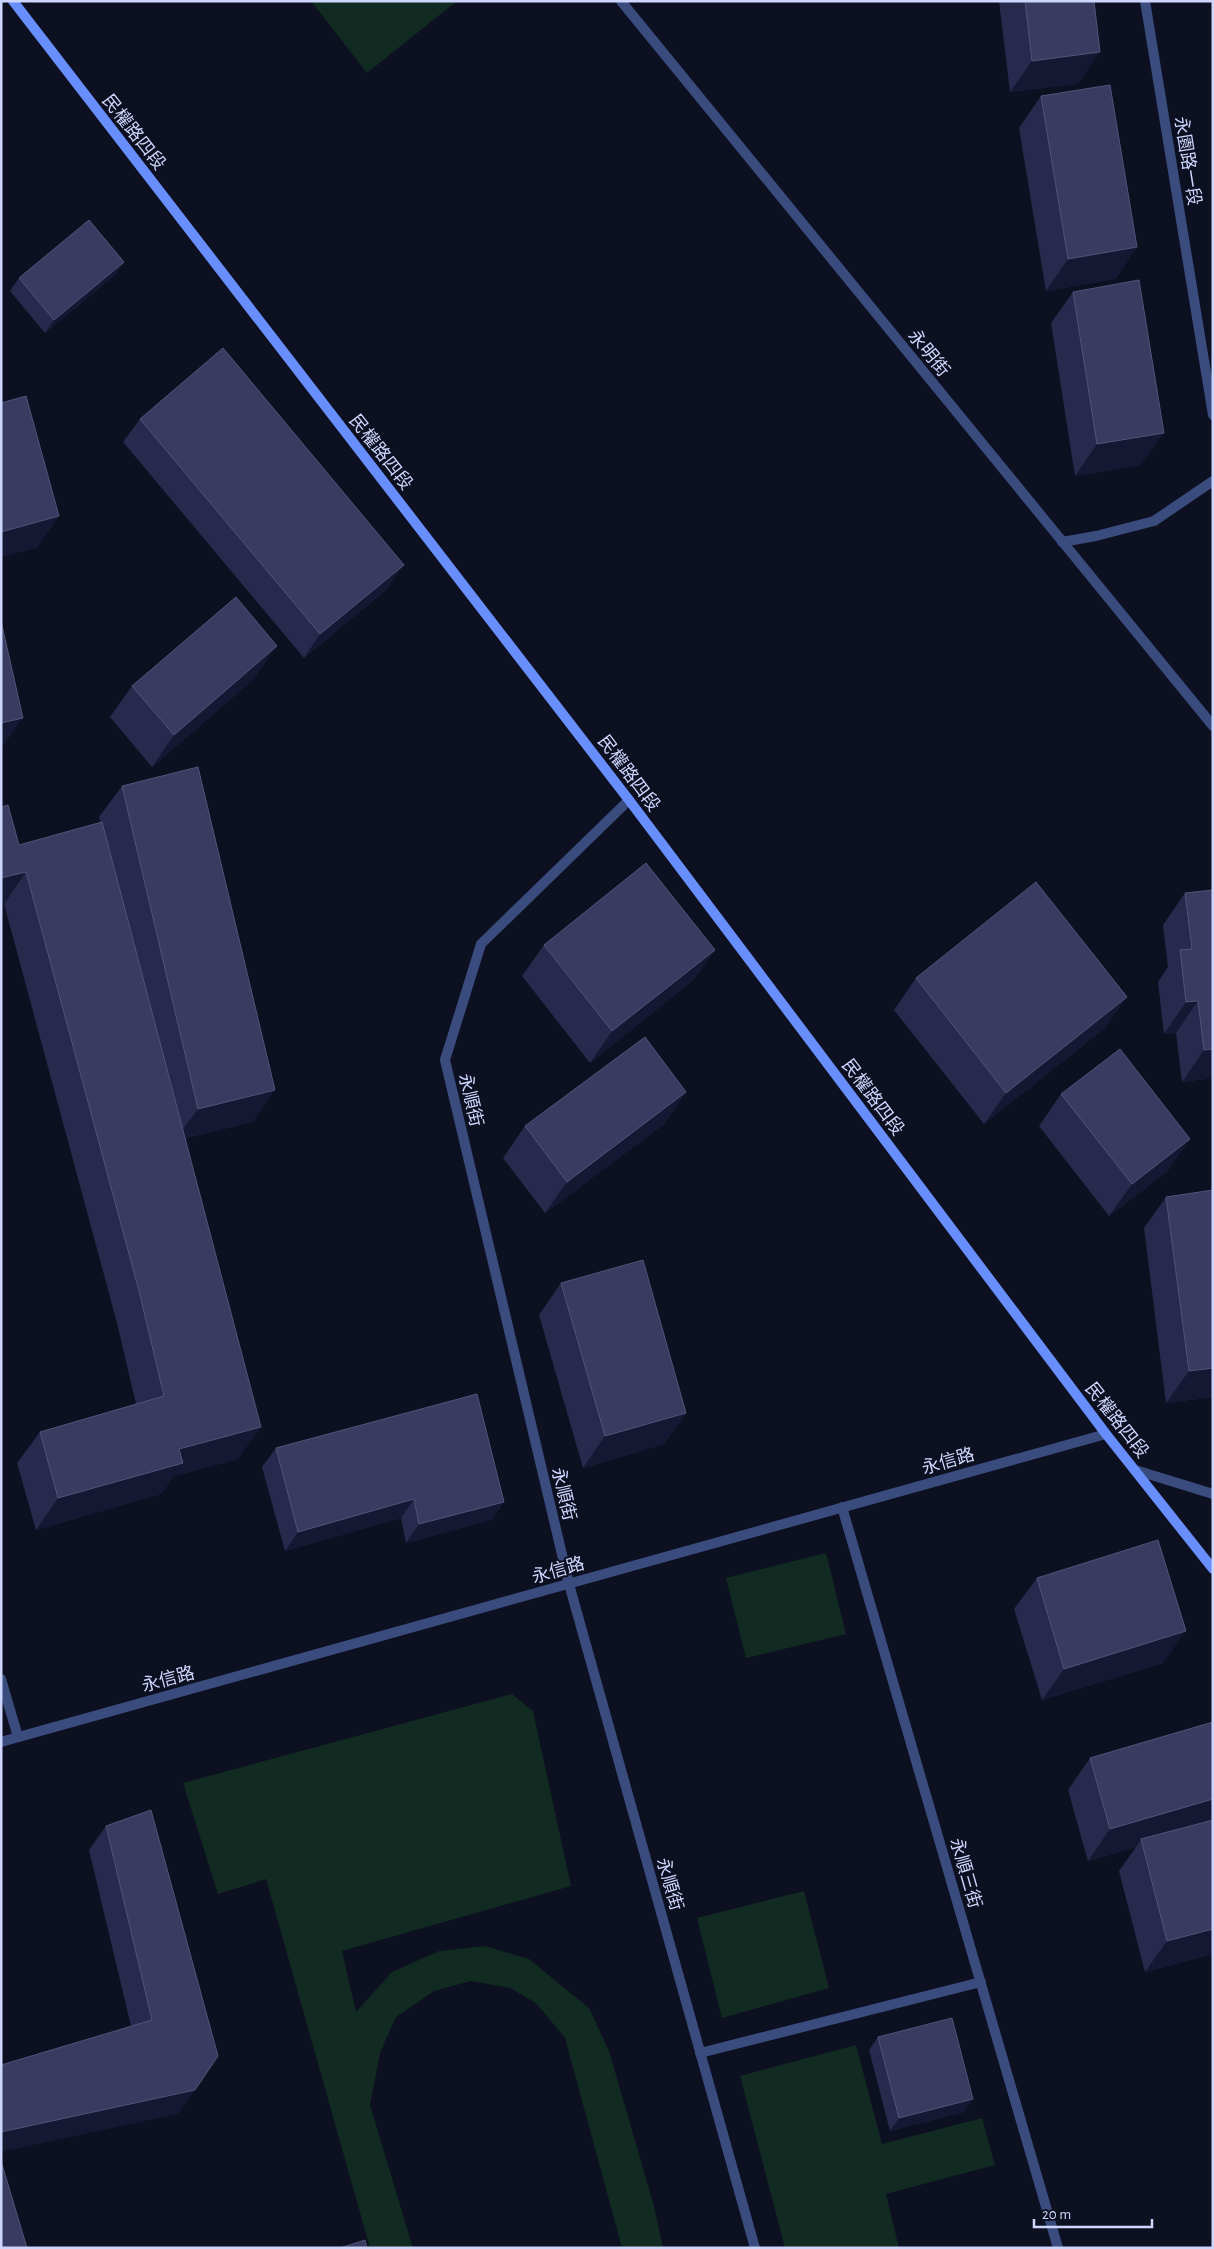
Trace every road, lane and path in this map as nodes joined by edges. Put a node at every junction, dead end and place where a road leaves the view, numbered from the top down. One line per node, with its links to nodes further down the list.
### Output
1 (13, 1): 8 (street, 民權路四段)
2 (621, 1): 6 (street, 永明街)
3 (1145, 1): 4 (street, 永園路一段)
4 (1213, 415)
5 (1213, 481): 6 (street)
6 (1062, 542): 7 (street, 永明街)
7 (1213, 726)
8 (629, 800): 9 (street, 民權路四段); 14 (street, 永順街)
9 (1106, 1434): 10 (street, 民權路四段); 12 (street, 永信路)
10 (1135, 1470): 11 (street); 13 (street, 民權路四段)
11 (1213, 1494)
12 (842, 1507): 14 (street, 永信路); 18 (street, 永順三街)
13 (1213, 1569)
14 (569, 1584): 16 (street, 永信路); 19 (street, 永順街)
15 (1, 1679): 16 (street)
16 (18, 1737): 17 (street, 永信路)
17 (1, 1742)
18 (981, 1982): 19 (street); 21 (street, 永順三街)
19 (700, 2053): 20 (street, 永順街)
20 (755, 2248)
21 (1058, 2248)

